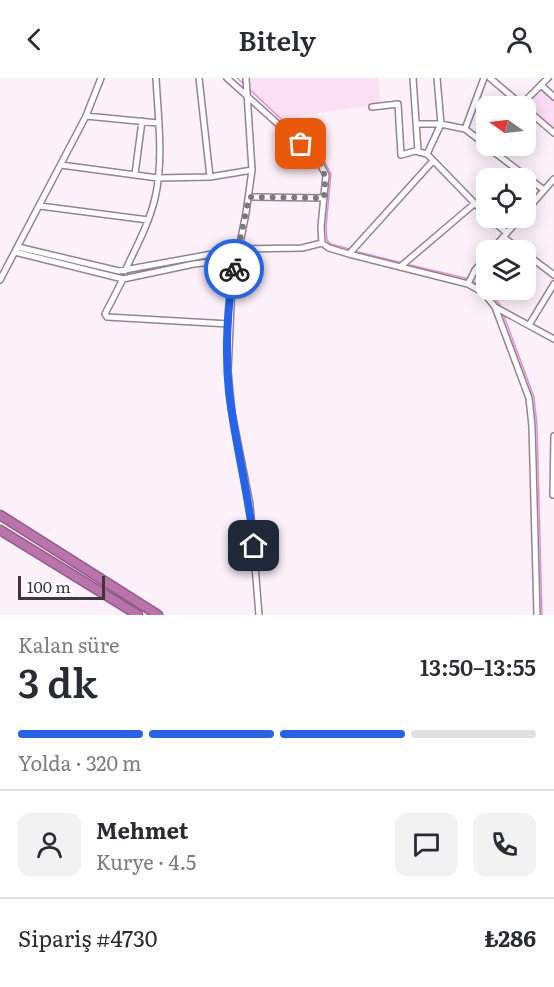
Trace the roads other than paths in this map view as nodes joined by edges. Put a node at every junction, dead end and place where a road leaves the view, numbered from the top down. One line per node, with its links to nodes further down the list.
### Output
1 (101, 78): 17 (street)
2 (156, 78): 20 (street)
3 (199, 78): 33 (street)
4 (227, 78): 14 (street)
5 (246, 78): 14 (street)
6 (413, 78): 22 (street)
7 (437, 78): 21 (street)
8 (484, 78): 23 (street)
9 (489, 78): 12 (street)
10 (548, 78): 11 (street)
11 (541, 85): 13 (street); 15 (street)
12 (510, 96)
13 (532, 96)
14 (248, 97): 31 (street); 38 (street)
15 (554, 97)
16 (372, 107): 26 (street)
17 (86, 116): 19 (street); 30 (street)
18 (536, 118): 24 (street)
19 (142, 121): 20 (street); 32 (street)
20 (158, 123): 34 (street)
21 (441, 123): 22 (street); 23 (street); 27 (street)
22 (417, 124): 26 (street)
23 (465, 129): 25 (street)
24 (554, 133)
25 (476, 137)
26 (418, 151): 27 (street)
27 (427, 154): 29 (street)
28 (500, 156): 36 (street)
29 (432, 162): 40 (street); 51 (street)
30 (61, 165): 32 (street); 41 (street)
31 (252, 170): 33 (street); 37 (street)
32 (135, 174): 34 (street)
33 (210, 177): 34 (street)
34 (158, 178): 42 (street)
35 (554, 179): 36 (street)
36 (544, 190): 39 (street)
37 (249, 197): 38 (street); 49 (street)
38 (324, 198): 48 (street)
39 (536, 199)
40 (474, 204): 54 (street)
41 (40, 206): 42 (street); 50 (street)
42 (148, 220): 56 (street)
43 (498, 228): 45 (street)
44 (511, 228): 45 (street)
45 (505, 235): 46 (street); 47 (street)
46 (501, 240)
47 (510, 240)
48 (322, 243): 49 (street); 51 (street)
49 (239, 249): 52 (street); 56 (street)
50 (17, 250): 56 (street); 58 (street); 59 (street)
51 (349, 254): 54 (street)
52 (236, 259): 58 (street); 63 (street)
53 (536, 261): 57 (street)
54 (400, 267): 60 (street)
55 (476, 269): 60 (street)
56 (125, 271)
57 (554, 275)
58 (123, 279): 63 (street)
59 (0, 280)
60 (468, 284): 62 (street)
61 (554, 284): 64 (street)
62 (495, 307): 64 (street); 73 (street)
63 (229, 324): 72 (street)
64 (529, 325): 65 (street)
65 (554, 339)
66 (554, 441): 67 (street)
67 (553, 495)
68 (0, 515): 71 (highway)
69 (0, 530): 70 (highway)
70 (138, 615)
71 (158, 615)
72 (260, 615)
73 (537, 615)

